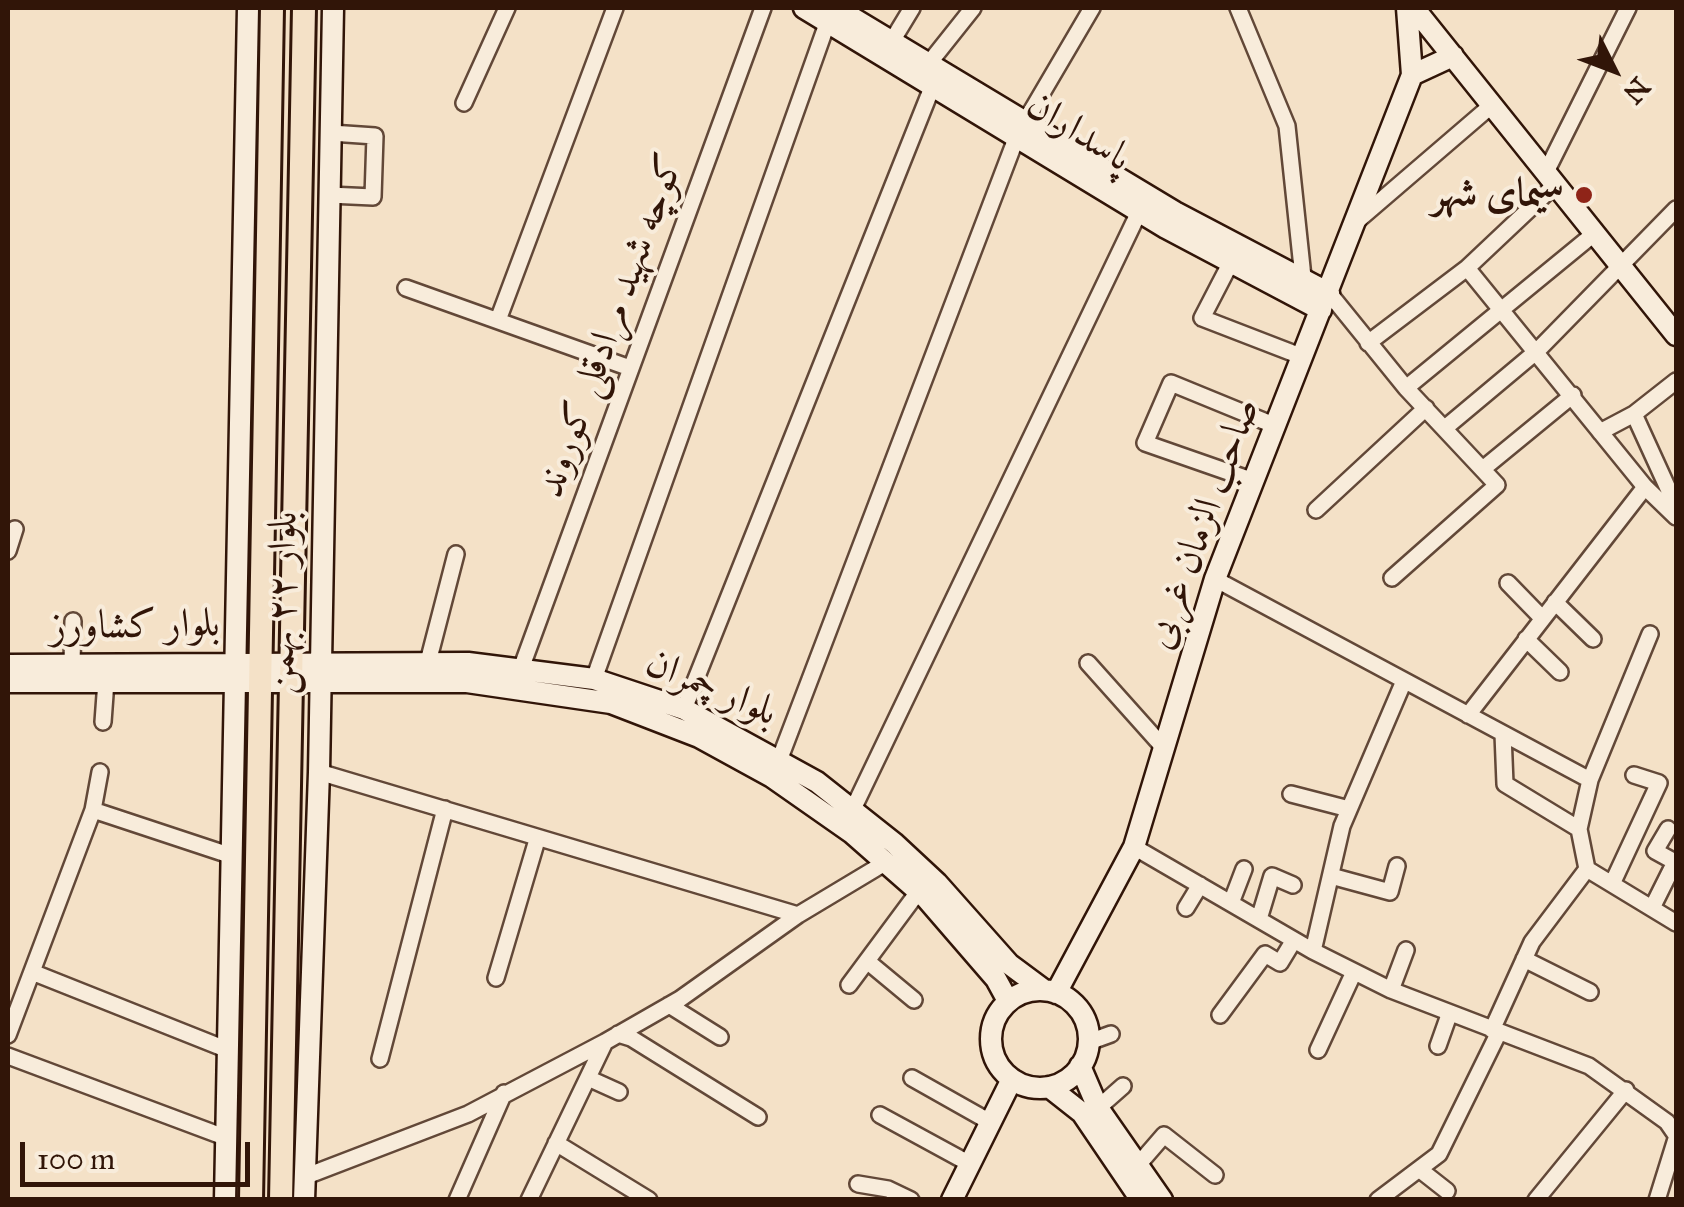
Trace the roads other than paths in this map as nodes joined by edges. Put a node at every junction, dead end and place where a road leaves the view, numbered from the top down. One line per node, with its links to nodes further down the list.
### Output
1 (248, 8): 75 (main road, بلوار ۲۲ بهمن)
2 (272, 8): 76 (main road, بلوار ۲۲ بهمن)
3 (304, 8): 77 (main road, بلوار ۲۲ بهمن)
4 (333, 8): 24 (main road, بلوار ۲۲ بهمن)
5 (506, 8): 21 (street)
6 (615, 8): 38 (street)
7 (763, 8): 43 (street, کوچه شهید مرادقلی کوروند)
8 (804, 8): 15 (main road, پاسداران)
9 (912, 8): 16 (street)
10 (973, 8): 18 (street)
11 (1092, 8): 23 (street)
12 (1238, 8): 34 (street)
13 (1411, 8): 17 (main road); 19 (main road)
14 (1628, 8): 25 (street)
15 (832, 14): 16 (main road, پاسداران); 20 (main road, پاسداران); 80 (street)
16 (892, 41): 18 (main road, پاسداران)
17 (1453, 56): 19 (main road); 22 (main road)
18 (930, 62): 23 (main road, پاسداران)
19 (1412, 75): 29 (main road, صاحب الزمان غربی)
20 (933, 86): 23 (main road, پاسداران); 84 (street)
21 (464, 103)
22 (1492, 105): 25 (main road); 29 (street)
23 (1021, 129): 28 (main road, پاسداران); 34 (main road, پاسداران); 89 (street)
24 (330, 133): 26 (main road, بلوار ۲۲ بهمن); 26 (street)
25 (1551, 178): 30 (main road); 33 (street)
26 (329, 194): 78 (main road, بلوار ۲۲ بهمن)
27 (1676, 209): 32 (street)
28 (1139, 212): 31 (main road, پاسداران); 95 (street)
29 (1357, 221): 36 (main road, صاحب الزمان غربی)
30 (1595, 233): 32 (main road); 37 (street)
31 (1231, 262): 36 (main road, پاسداران); 42 (street)
32 (1622, 267): 39 (main road); 41 (street)
33 (1467, 268): 37 (street); 40 (street)
34 (1302, 277): 36 (main road, پاسداران)
35 (406, 288): 38 (street)
36 (1325, 302): 40 (street); 42 (main road, صاحب الزمان غربی)
37 (1500, 312): 41 (street); 45 (street)
38 (498, 320): 43 (street)
39 (1676, 335)
40 (1368, 343): 45 (street)
41 (1537, 351): 46 (street); 50 (street)
42 (1302, 358): 49 (main road, صاحب الزمان غربی)
43 (630, 368): 74 (street, کوچه شهید مرادقلی کوروند)
44 (1676, 381): 48 (street)
45 (1406, 388): 47 (street)
46 (1573, 395): 51 (street); 52 (street)
47 (1426, 408): 50 (street); 56 (street)
48 (1634, 414): 51 (street); 55 (street)
49 (1276, 426): 53 (main road, صاحب الزمان غربی); 53 (street)
50 (1445, 428): 52 (street)
51 (1600, 432): 54 (street)
52 (1484, 468): 61 (street)
53 (1254, 481): 62 (main road, صاحب الزمان غربی)
54 (1644, 487): 57 (street); 64 (street)
55 (1676, 506)
56 (1316, 510)
57 (1676, 517)
58 (15, 529): 59 (street)
59 (8, 550)
60 (456, 554): 70 (street)
61 (1392, 578)
62 (1216, 579): 82 (street); 88 (main road, صاحب الزمان غربی)
63 (1508, 583): 65 (street)
64 (1554, 602): 65 (street); 69 (street)
65 (1542, 618): 68 (street)
66 (73, 621): 71 (street)
67 (1650, 634): 93 (street)
68 (1526, 639): 79 (street); 85 (street)
69 (1593, 639)
70 (428, 662): 74 (main road, بلوار چمران); 78 (main road, بلوار چمران)
71 (72, 664): 73 (main road, بلوار کشاورز); 75 (main road, بلوار کشاورز)
72 (1088, 664): 88 (street)
73 (8, 665)
74 (522, 666): 80 (main road, بلوار چمران)
75 (236, 670): 76 (main road, بلوار کشاورز); 81 (main road, بلوار کشاورز); 103 (main road, بلوار ۲۲ بهمن)
76 (263, 670): 77 (main road, بلوار چمران); 171 (main road, بلوار ۲۲ بهمن)
77 (292, 670): 78 (main road, بلوار چمران); 172 (main road, بلوار ۲۲ بهمن)
78 (321, 671): 91 (main road, بلوار ۲۲ بهمن); 104 (main road, بلوار چمران)
79 (1560, 672)
80 (594, 679): 84 (main road, بلوار چمران)
81 (106, 681): 83 (main road, بلوار کشاورز); 86 (street)
82 (1404, 681): 85 (street); 97 (street)
83 (8, 682)
84 (684, 709): 89 (main road, بلوار چمران)
85 (1468, 714): 87 (street)
86 (103, 722)
87 (1504, 734): 93 (street); 99 (street)
88 (1164, 748): 102 (main road, صاحب الزمان غربی)
89 (780, 758): 95 (main road, بلوار چمران)
90 (100, 772): 98 (street)
91 (319, 772): 96 (street); 167 (main road, بلوار ۲۲ بهمن)
92 (1634, 775): 109 (street)
93 (1590, 780): 99 (street)
94 (1290, 794): 97 (street)
95 (854, 807): 129 (main road, بلوار چمران)
96 (445, 809): 101 (street); 146 (street)
97 (1350, 809): 108 (street)
98 (93, 810): 103 (street); 124 (street)
99 (1579, 829): 107 (street)
100 (1668, 829): 115 (street)
101 (537, 840): 116 (street); 126 (street)
102 (1134, 847): 110 (street); 129 (main road, صاحب الزمان غربی)
103 (232, 856): 143 (main road, بلوار ۲۲ بهمن)
104 (883, 864): 112 (main road, بلوار چمران); 116 (street)
105 (1397, 866): 108 (street)
106 (1244, 868): 113 (street)
107 (1587, 869): 109 (street); 122 (street)
108 (1330, 876): 121 (street)
109 (1612, 884): 115 (street)
110 (1200, 885): 113 (street); 114 (street)
111 (1293, 886): 117 (street)
112 (918, 892): 123 (street); 132 (main road, بلوار چمران)
113 (1230, 903): 117 (street)
114 (1186, 908)
115 (1652, 908): 118 (street)
116 (798, 915): 133 (street)
117 (1259, 919): 119 (street)
118 (1676, 922)
119 (1294, 940): 121 (street); 134 (street)
120 (1406, 950): 128 (street)
121 (1313, 951): 125 (street)
122 (1524, 959): 130 (street); 136 (street)
123 (867, 961): 127 (street); 131 (street)
124 (32, 972): 138 (street); 143 (street)
125 (1354, 972): 128 (street); 144 (street)
126 (496, 978)
127 (849, 985)
128 (1391, 990): 135 (street)
129 (1050, 991): 132 (main road); 141 (main road)
130 (1590, 992)
131 (914, 1000)
132 (1008, 1002): 150 (main road)
133 (670, 1005): 139 (street); 140 (street)
134 (1220, 1015)
135 (1449, 1015): 136 (street); 142 (street)
136 (1496, 1031): 153 (street); 165 (street)
137 (1111, 1034): 141 (street)
138 (8, 1035)
139 (611, 1038): 148 (street); 154 (street); 158 (street)
140 (720, 1038)
141 (1088, 1042): 147 (main road)
142 (1438, 1046)
143 (228, 1050): 161 (main road, بلوار ۲۲ بهمن)
144 (1318, 1050)
145 (8, 1056): 161 (street)
146 (380, 1059)
147 (1080, 1066): 152 (main road); 156 (main road)
148 (588, 1078): 155 (street); 162 (street)
149 (912, 1078): 159 (street)
150 (1012, 1079): 152 (main road); 159 (main road)
151 (1123, 1086): 156 (street)
152 (1049, 1087): 179 (main road)
153 (1626, 1090): 160 (street); 182 (street)
154 (505, 1091): 167 (street); 174 (street)
155 (618, 1092)
156 (1098, 1108): 164 (main road)
157 (880, 1116): 163 (street)
158 (758, 1117)
159 (990, 1122): 163 (main road)
160 (1676, 1137): 183 (street)
161 (226, 1138): 170 (main road, بلوار ۲۲ بهمن)
162 (556, 1143): 175 (street); 176 (street)
163 (970, 1164): 178 (main road)
164 (1138, 1165): 166 (street); 180 (main road)
165 (1419, 1169): 169 (street); 181 (street)
166 (1215, 1175)
167 (304, 1176): 173 (main road, بلوار ۲۲ بهمن)
168 (858, 1184): 177 (street)
169 (1447, 1192)
170 (225, 1200)
171 (251, 1200)
172 (281, 1200)
173 (304, 1200)
174 (458, 1200)
175 (529, 1200)
176 (648, 1200)
177 (911, 1200)
178 (952, 1200)
179 (1141, 1200)
180 (1162, 1200)
181 (1378, 1200)
182 (1536, 1200)
183 (1657, 1200)

